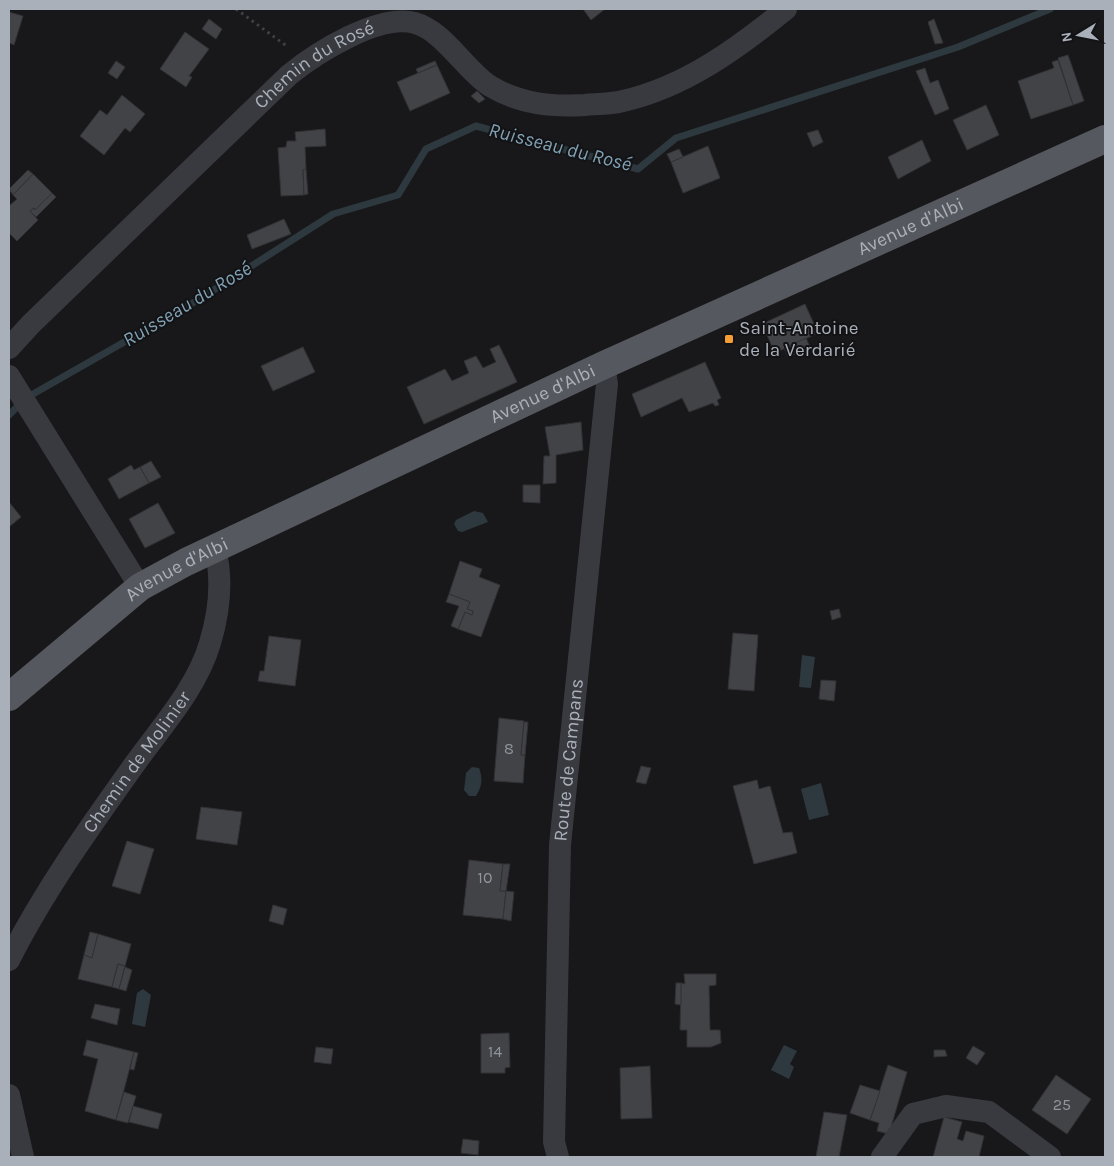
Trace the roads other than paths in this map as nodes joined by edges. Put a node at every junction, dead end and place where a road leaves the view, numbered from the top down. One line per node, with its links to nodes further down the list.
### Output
1 (786, 9): 3 (street, Chemin du Rosé)
2 (1105, 139): 4 (main road, Avenue d'Albi)
3 (9, 348)
4 (604, 365): 6 (main road, Avenue d'Albi); 12 (street, Route de Campans)
5 (19, 393): 7 (street)
6 (216, 549): 7 (main road, Avenue d'Albi); 9 (street, Chemin de Molinier)
7 (140, 587): 8 (main road, Avenue d'Albi)
8 (9, 696)
9 (9, 960)
10 (9, 1095): 11 (street)
11 (23, 1157)
12 (558, 1157)
13 (882, 1157): 14 (street)
14 (1050, 1157)

